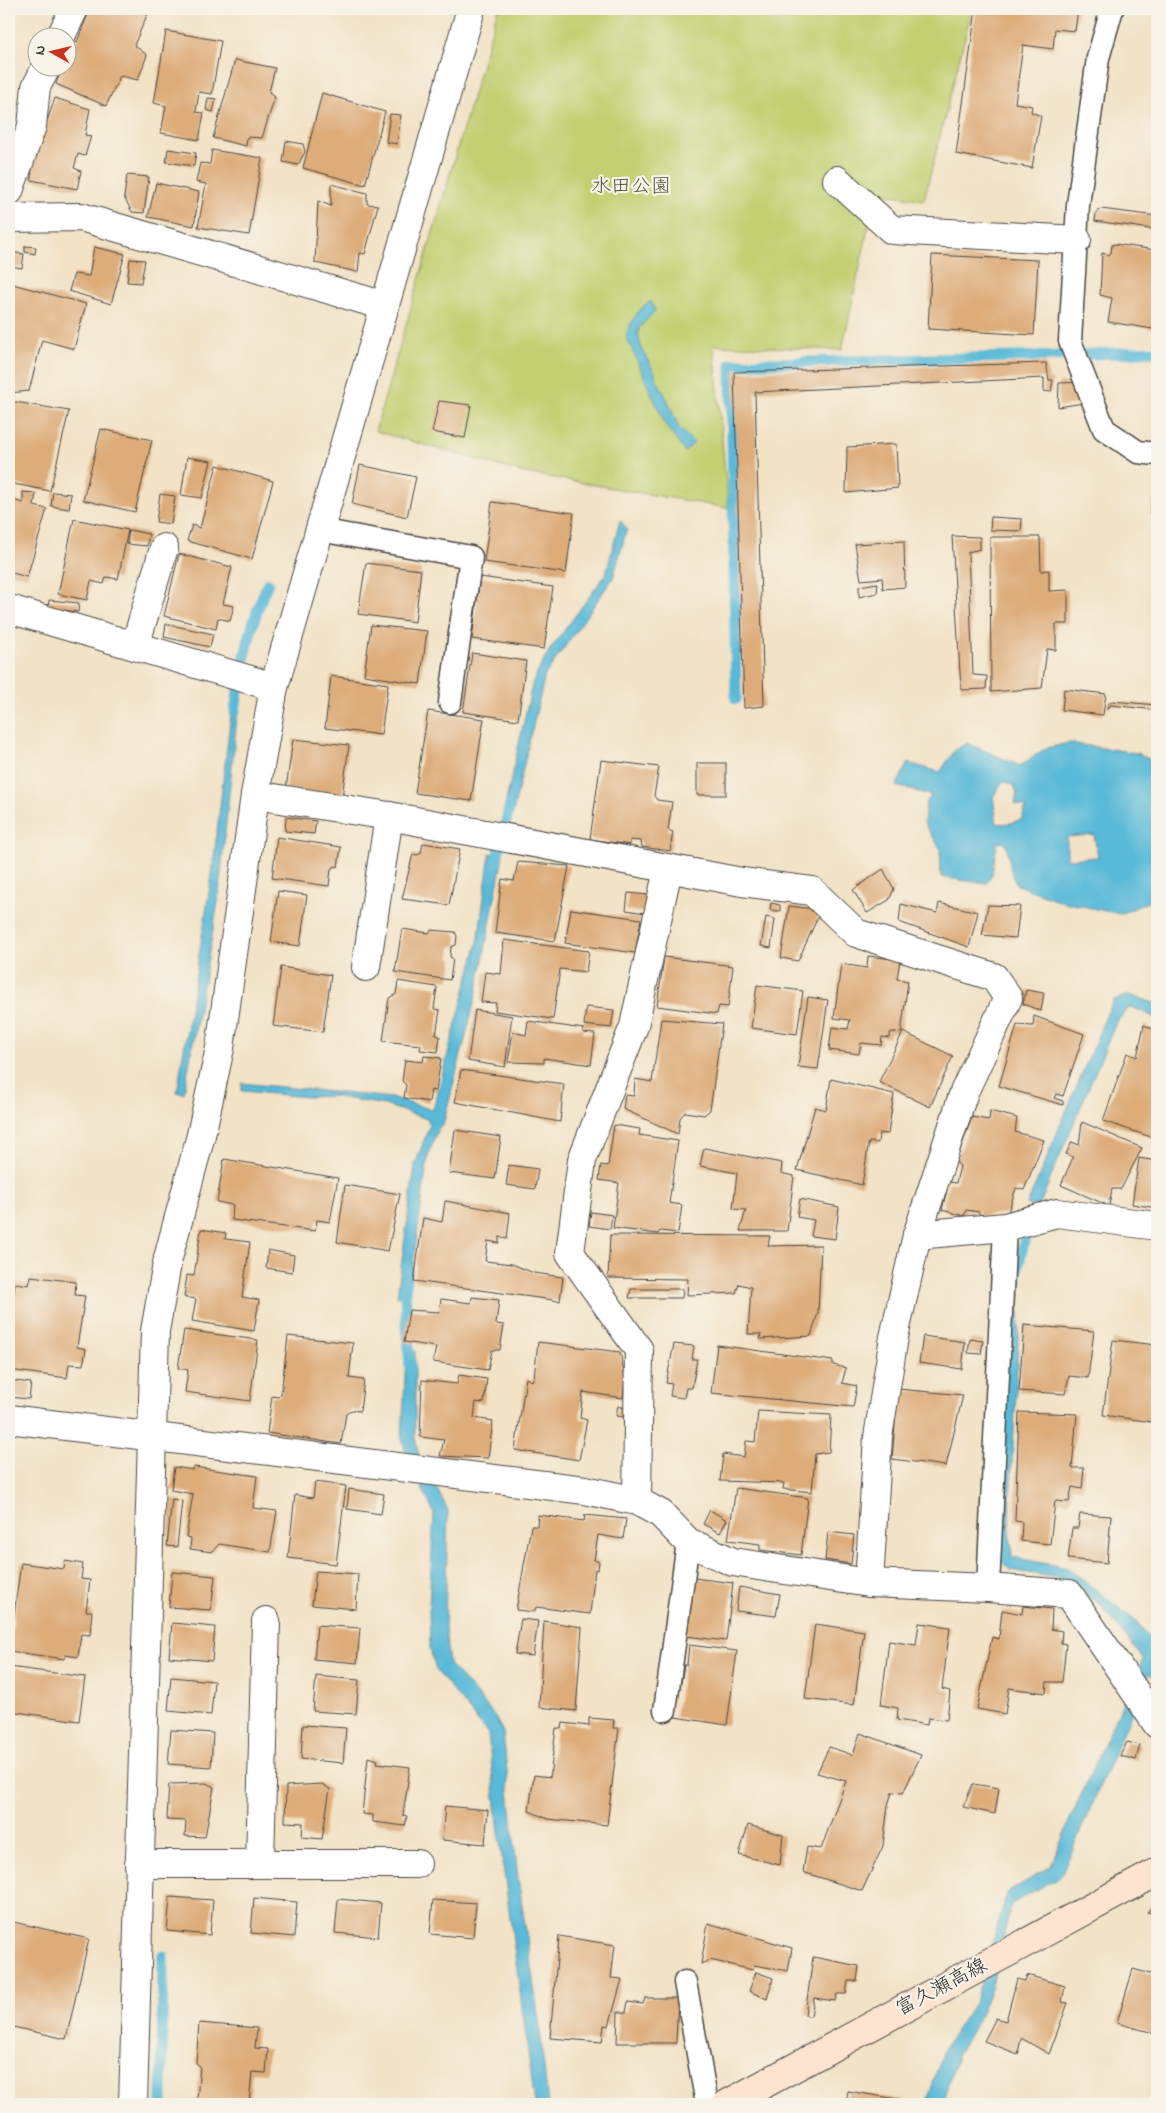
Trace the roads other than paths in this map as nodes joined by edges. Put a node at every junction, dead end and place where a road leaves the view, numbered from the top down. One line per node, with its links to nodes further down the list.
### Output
1 (74, 9): 4 (street)
2 (471, 9): 10 (street)
3 (1112, 9): 9 (lane)
4 (65, 28)
5 (41, 78): 7 (street)
6 (837, 180): 9 (street)
7 (9, 191)
8 (9, 218): 10 (street)
9 (1077, 240): 11 (lane)
10 (385, 306): 12 (street)
11 (1157, 454)
12 (319, 530): 16 (street); 17 (lane)
13 (164, 548): 15 (street)
14 (9, 609): 15 (street)
15 (136, 646): 16 (street)
16 (274, 687): 18 (street)
17 (450, 702)
18 (255, 795): 19 (street); 26 (street)
19 (389, 816): 20 (street); 21 (street)
20 (668, 869): 24 (street); 27 (street)
21 (366, 967)
22 (1157, 1226): 23 (street)
23 (1004, 1227): 24 (street); 30 (lane)
24 (917, 1235): 29 (street)
25 (9, 1419): 26 (street)
26 (152, 1437): 27 (street); 34 (street)
27 (637, 1501): 28 (street)
28 (688, 1542): 29 (street); 32 (lane)
29 (869, 1583): 30 (street)
30 (988, 1588): 33 (street)
31 (266, 1621): 35 (street)
32 (665, 1710)
33 (1157, 1724)
34 (139, 1864): 35 (street); 39 (street)
35 (260, 1864): 36 (street)
36 (417, 1864)
37 (1157, 1872): 41 (main road, 富久瀬高線)
38 (685, 1982): 40 (lane)
39 (133, 2104)
40 (707, 2104)
41 (727, 2104)

